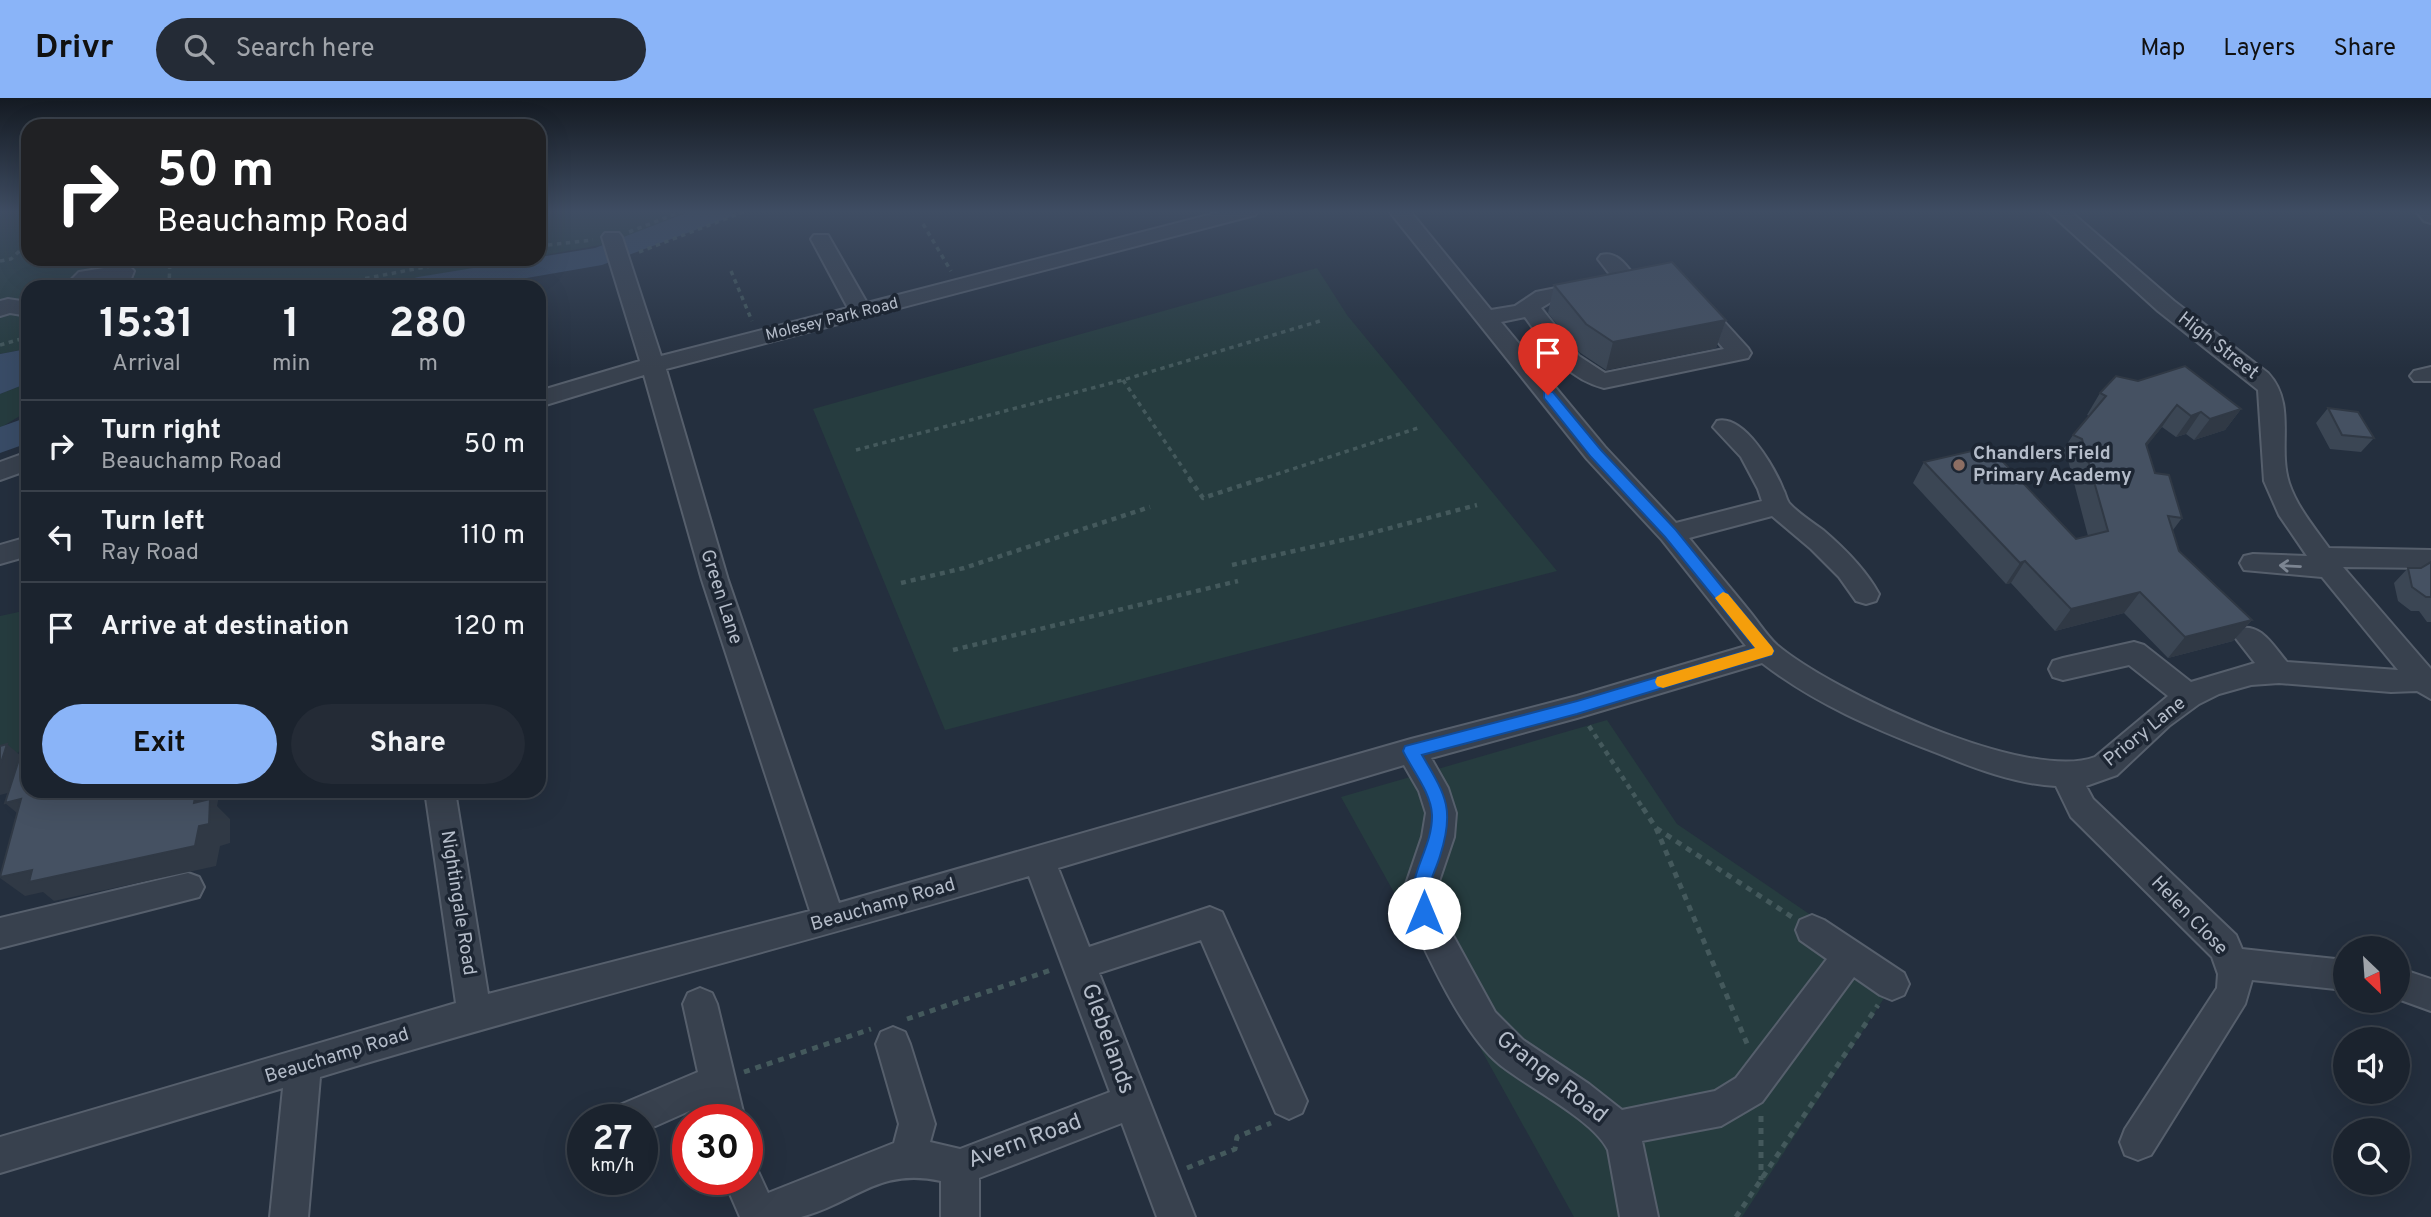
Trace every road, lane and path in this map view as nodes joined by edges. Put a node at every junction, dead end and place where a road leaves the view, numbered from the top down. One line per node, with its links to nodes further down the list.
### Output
1 (621, 263): 24 (street, Green Lane)
2 (834, 263): 18 (street)
3 (946, 263): 13 (path)
4 (1051, 263): 13 (street, Molesey Park Road)
5 (1441, 263): 19 (street, Priory Lane)
6 (1612, 263): 14 (street)
7 (2117, 263): 40 (street, High Street)
8 (430, 266): 12 (path)
9 (731, 271): 21 (path)
10 (82, 280): 11 (street)
11 (119, 280)
12 (358, 280)
13 (961, 287): 18 (street, Molesey Park Road)
14 (1529, 307): 16 (street); 19 (street)
15 (21, 308): 17 (street)
16 (1699, 308)
17 (0, 309)
18 (862, 313): 21 (street, Molesey Park Road)
19 (1485, 318): 35 (street, Priory Lane)
20 (1320, 321): 25 (path)
21 (760, 338): 24 (street, Molesey Park Road)
22 (21, 339): 23 (path)
23 (0, 345)
24 (653, 365): 26 (street, Molesey Park Road); 59 (street, Green Lane)
25 (1123, 380): 27 (path); 29 (path)
26 (546, 396)
27 (1421, 426)
28 (1725, 427): 33 (street)
29 (856, 450)
30 (21, 463): 31 (street)
31 (0, 472)
32 (1477, 505): 41 (path)
33 (1776, 506): 35 (street); 44 (street)
34 (1150, 507): 43 (path)
35 (1671, 534): 47 (street, Priory Lane)
36 (21, 548): 37 (street)
37 (0, 555)
38 (2431, 559): 40 (street)
39 (2253, 563): 40 (street, one-way to 39)
40 (2324, 563): 50 (street, High Street)
41 (1231, 565)
42 (1238, 581): 46 (path)
43 (901, 583)
44 (1866, 594)
45 (2248, 636): 49 (street)
46 (953, 650)
47 (1766, 651): 52 (street, Beauchamp Road); 54 (street, Priory Lane)
48 (2063, 669): 51 (street)
49 (2278, 672): 50 (street, Priory Lane); 51 (street, Priory Lane)
50 (2427, 684)
51 (2189, 696): 54 (street, Priory Lane)
52 (1577, 707): 53 (street, Beauchamp Road); 56 (path)
53 (1411, 751): 57 (street, Beauchamp Road); 79 (street, Grange Road)
54 (2065, 775): 63 (street, Helen Close)
55 (441, 798): 70 (street, Nightingale Road)
56 (1656, 828): 60 (path); 73 (path)
57 (1039, 860): 59 (street, Beauchamp Road); 64 (street, Glebelands)
58 (188, 887): 61 (street)
59 (829, 921): 70 (street, Beauchamp Road)
60 (1812, 930): 62 (street)
61 (0, 933)
62 (1850, 955): 66 (street); 73 (street)
63 (2233, 963): 65 (street); 80 (street, Helen Close)
64 (1079, 965): 75 (street); 76 (street, Glebelands)
65 (2333, 974)
66 (1892, 984): 85 (path)
67 (2410, 988): 68 (street)
68 (2431, 995)
69 (700, 1004): 74 (street)
70 (474, 1014): 72 (street, Beauchamp Road)
71 (893, 1044): 82 (street)
72 (303, 1067): 81 (street, Beauchamp Road); 88 (street)
73 (1761, 1075): 79 (street); 85 (path)
74 (717, 1082): 77 (street); 78 (street)
75 (1289, 1101): 84 (path)
76 (1130, 1102): 83 (street, Avern Road); 84 (street, Glebelands)
77 (723, 1104)
78 (658, 1107)
79 (1617, 1129): 91 (street, Grange Road)
80 (2138, 1142)
81 (0, 1155)
82 (907, 1160): 83 (street, Avern Road); 87 (street, Avern Road)
83 (960, 1167): 89 (street)
84 (1161, 1178): 90 (street, Glebelands)
85 (1761, 1180): 92 (path)
86 (750, 1195): 87 (street, Avern Road)
87 (759, 1216)
88 (289, 1217)
89 (960, 1217)
90 (1176, 1217)
91 (1639, 1217)
92 (1737, 1217)

